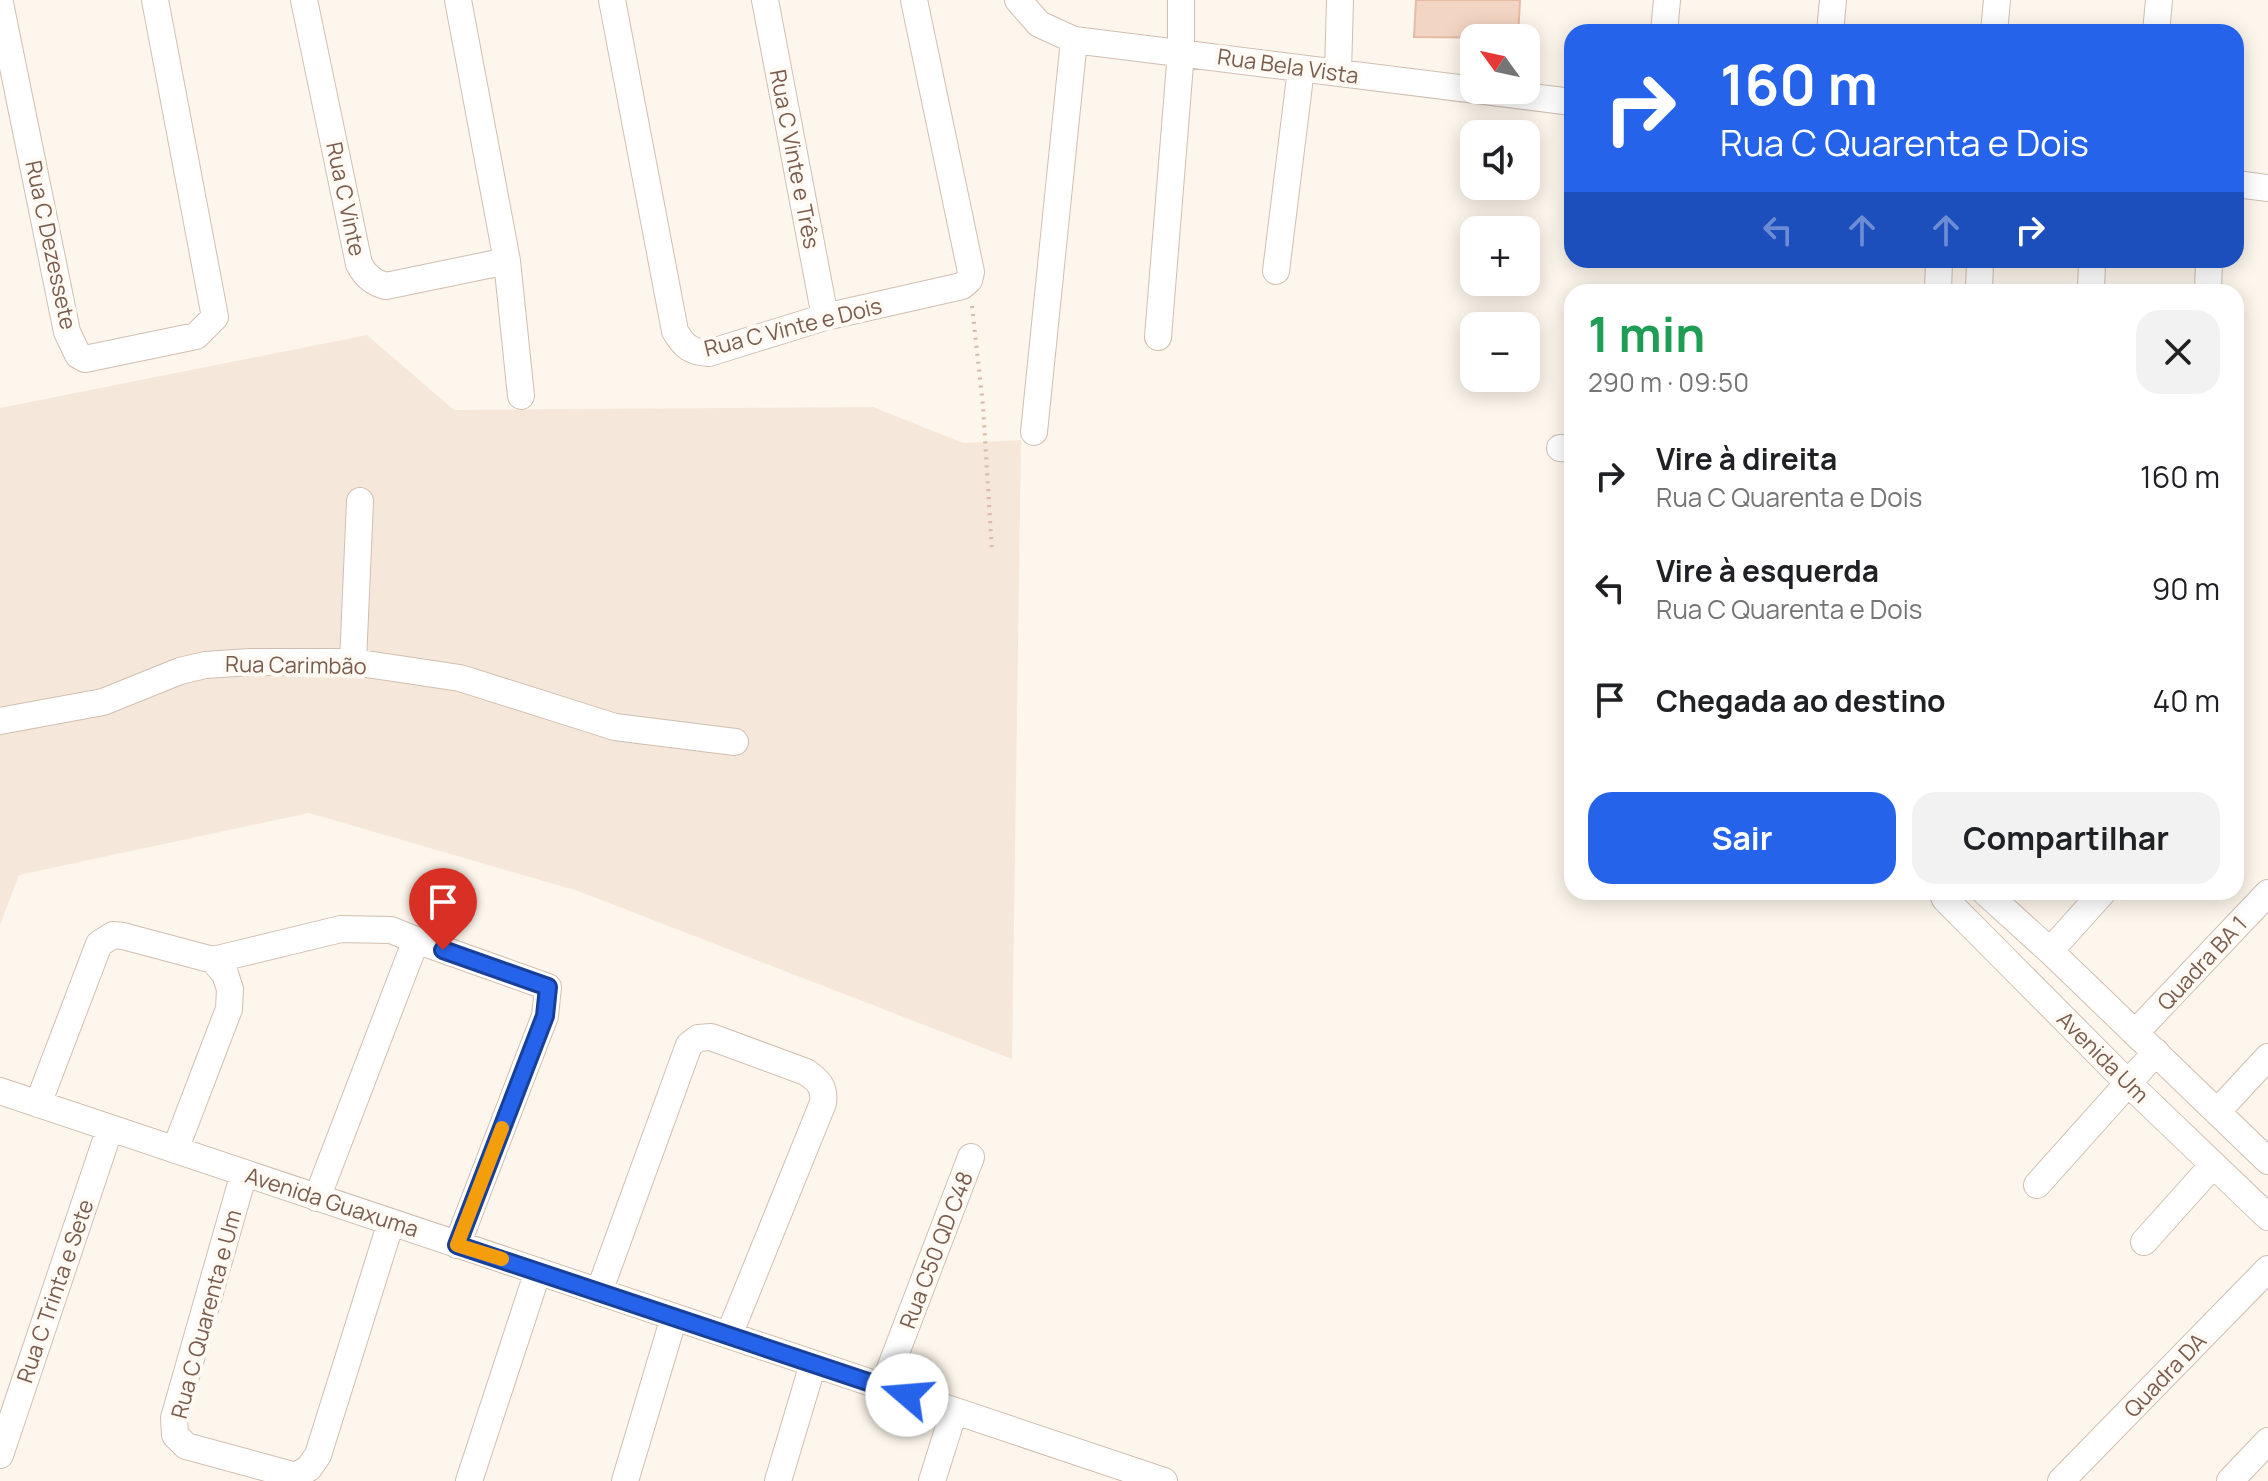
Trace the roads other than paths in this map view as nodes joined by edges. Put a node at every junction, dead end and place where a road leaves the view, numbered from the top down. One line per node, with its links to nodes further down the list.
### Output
1 (155, 0): 14 (street, Rua C Dezessete)
2 (304, 0): 26 (street, Rua C Vinte)
3 (458, 0): 26 (street)
4 (612, 0): 28 (street, Rua C Vinte e Dois)
5 (765, 0): 28 (street, Rua C Vinte e Três)
6 (914, 0): 28 (street, Rua C Vinte e Dois)
7 (1018, 0): 19 (street, Rua Bela Vista)
8 (1181, 0): 20 (street)
9 (1340, 0): 22 (street)
10 (1667, 0): 15 (street)
11 (1833, 0): 16 (street)
12 (1997, 0): 17 (street)
13 (2159, 0): 18 (street)
14 (0, 3)
15 (1665, 24)
16 (1831, 24)
17 (1995, 24)
18 (2157, 24)
19 (1074, 40): 20 (street, Rua Bela Vista); 31 (street)
20 (1181, 52): 21 (street, Rua Bela Vista); 29 (street)
21 (1301, 69): 22 (street, Rua Bela Vista); 27 (street)
22 (1338, 73): 23 (street, Rua Bela Vista)
23 (1564, 101)
24 (2244, 185): 25 (street)
25 (2268, 188)
26 (507, 261): 30 (street)
27 (1276, 271)
28 (825, 317)
29 (1158, 337)
30 (521, 396)
31 (1034, 432)
32 (360, 501): 33 (street)
33 (353, 662): 34 (street, Rua Carimbão); 35 (street, Rua Carimbão)
34 (0, 721)
35 (735, 742)
36 (2268, 893): 43 (street, Quadra BA 1)
37 (1946, 900): 46 (street, Avenida Um)
38 (1994, 900): 41 (street, Avenida Um)
39 (2096, 900): 41 (street)
40 (416, 940): 42 (street); 57 (street); 61 (street)
41 (2050, 951): 43 (street, Avenida Um)
42 (213, 960): 48 (street); 51 (street)
43 (2135, 1033): 44 (street, Avenida Um)
44 (2156, 1052): 46 (street); 49 (street, Avenida Um)
45 (2268, 1057): 49 (street)
46 (2128, 1083): 54 (street, Avenida Um); 56 (street)
47 (0, 1091): 48 (street, Avenida Guaxuma)
48 (38, 1104): 50 (street, Avenida Guaxuma)
49 (2217, 1112): 53 (street, Avenida Um)
50 (110, 1128): 51 (street, Avenida Guaxuma); 71 (street, Rua C Trinta e Sete)
51 (175, 1150): 55 (street, Avenida Guaxuma)
52 (971, 1157): 68 (street, Rua C50 QD C48)
53 (2268, 1161)
54 (2213, 1165): 58 (street, Avenida Um); 60 (street)
55 (244, 1173): 57 (street, Avenida Guaxuma); 59 (street, Rua C Quarenta e Um)
56 (2037, 1185)
57 (317, 1198): 59 (street, Avenida Guaxuma)
58 (2268, 1217)
59 (391, 1222): 61 (street, Avenida Guaxuma)
60 (2144, 1242)
61 (457, 1245): 63 (street, Avenida Guaxuma)
62 (2268, 1269): 78 (street, Quadra DA)
63 (538, 1271): 64 (street, Avenida Guaxuma); 73 (street)
64 (599, 1292): 65 (street, Avenida Guaxuma); 66 (street)
65 (674, 1317): 66 (street, Avenida Guaxuma); 74 (street)
66 (729, 1335): 67 (street, Avenida Guaxuma)
67 (813, 1364): 68 (street, Avenida Guaxuma); 75 (street)
68 (883, 1387): 69 (street, Avenida Guaxuma)
69 (954, 1411): 72 (street, Avenida Guaxuma); 76 (street)
70 (2268, 1441): 79 (street)
71 (0, 1455)
72 (1091, 1470): 77 (street, Avenida Guaxuma)
73 (469, 1481)
74 (625, 1481)
75 (778, 1481)
76 (932, 1481)
77 (1164, 1481)
78 (2061, 1481)
79 (2230, 1481)

